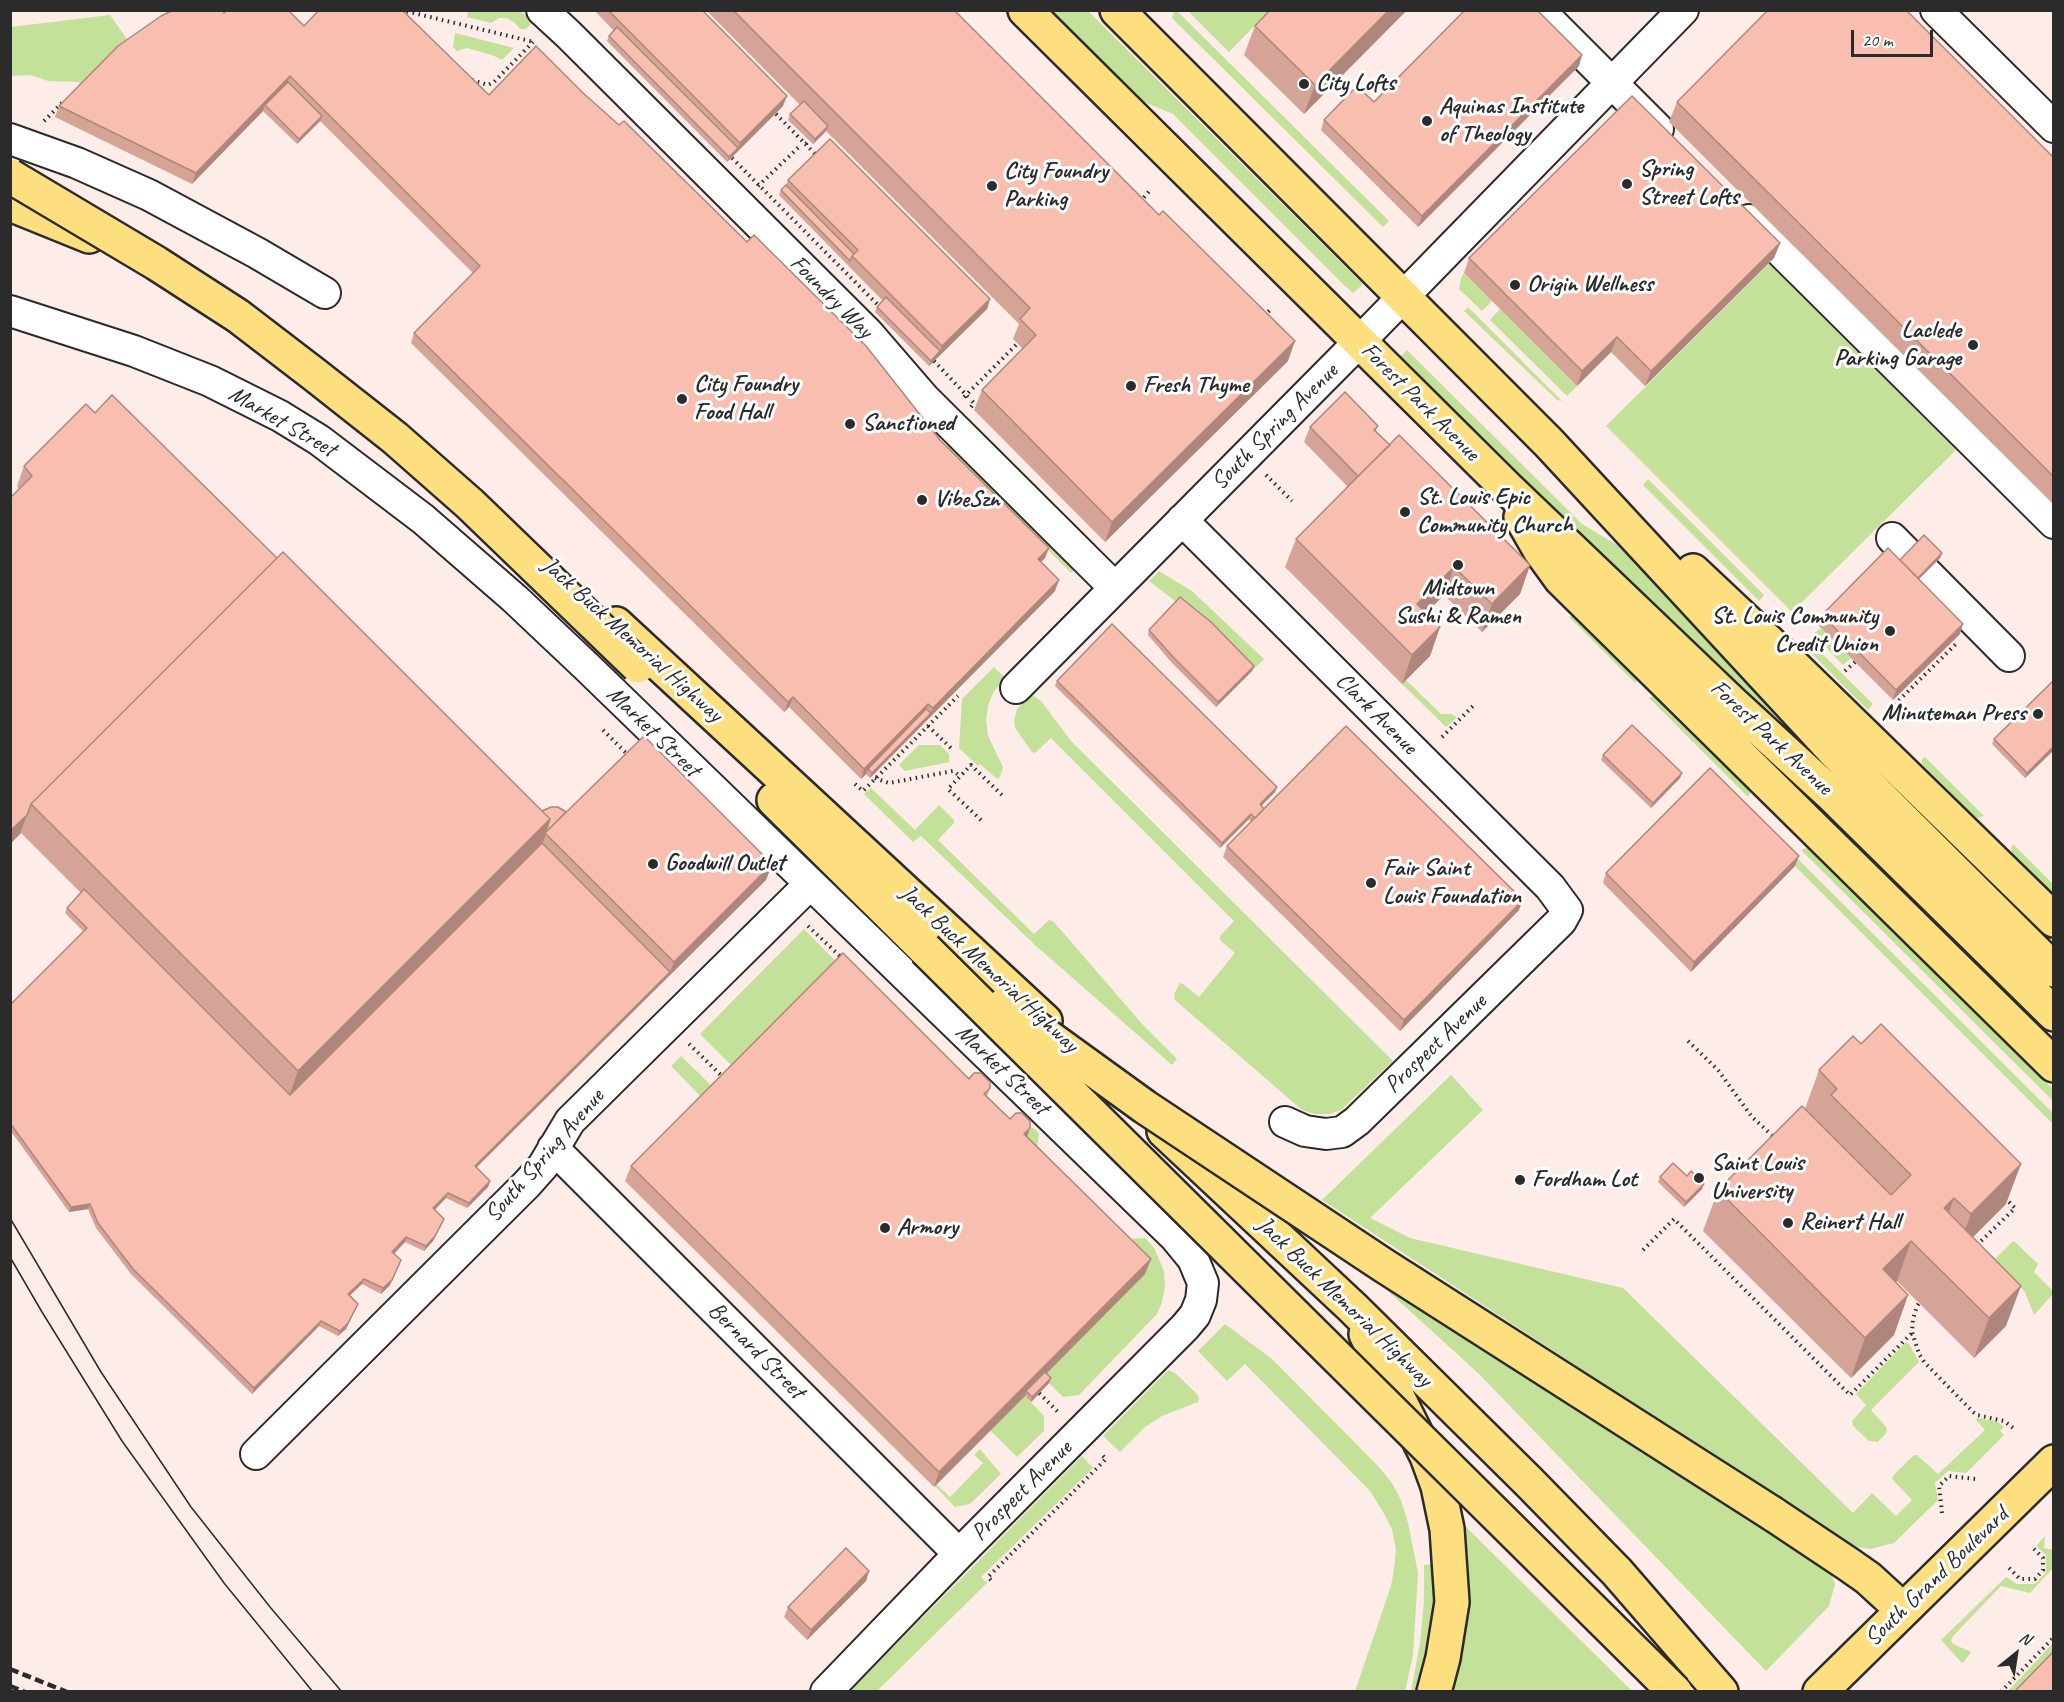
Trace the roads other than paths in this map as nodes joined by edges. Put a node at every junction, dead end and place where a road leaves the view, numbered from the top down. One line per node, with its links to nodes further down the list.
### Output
1 (1025, 10): 17 (main road, Forest Park Avenue)
2 (1117, 10): 15 (main road, Forest Park Avenue)
3 (1539, 10): 7 (street)
4 (1683, 10): 7 (street, South Spring Avenue)
5 (1936, 10): 8 (street)
6 (548, 15): 23 (street, Foundry Way)
7 (1611, 83): 10 (street); 15 (street, South Spring Avenue)
8 (2054, 127)
9 (24, 134): 14 (street)
10 (1673, 144)
11 (10, 176): 29 (main road, Jack Buck Memorial Highway, bridge)
12 (1732, 203): 21 (street)
13 (10, 204): 36 (main road, Jack Buck Memorial Highway)
14 (325, 293)
15 (1404, 297): 17 (street, South Spring Avenue); 18 (main road, Forest Park Avenue)
16 (10, 311): 26 (street, Market Street)
17 (1359, 342): 19 (main road, Forest Park Avenue); 20 (street, South Spring Avenue)
18 (1549, 443): 28 (main road); 30 (main road, Forest Park Avenue)
19 (1507, 488): 31 (main road, Forest Park Avenue); 32 (main road)
20 (1182, 520): 23 (street, South Spring Avenue); 27 (street, Clark Avenue)
21 (2054, 523)
22 (1892, 538): 24 (street)
23 (1114, 587): 25 (street, South Spring Avenue)
24 (2009, 656)
25 (1016, 688)
26 (810, 884): 34 (street, South Spring Avenue); 35 (street, Market Street)
27 (1567, 910): 33 (street, Prospect Avenue)
28 (2054, 920)
29 (925, 949): 40 (main road, bridge); 43 (main road, Jack Buck Memorial Highway, bridge)
30 (2054, 970)
31 (2054, 1014)
32 (2054, 1065)
33 (1285, 1122)
34 (553, 1148): 37 (street, South Spring Avenue); 39 (street, Bernard Street)
35 (1203, 1283): 39 (street, Prospect Avenue)
36 (1353, 1308): 42 (main road); 44 (main road, Jack Buck Memorial Highway)
37 (256, 1454)
38 (2054, 1462): 40 (main road, South Grand Boulevard)
39 (959, 1554): 41 (street, Prospect Avenue)
40 (1903, 1610): 45 (main road, South Grand Boulevard)
41 (826, 1692)
42 (1434, 1692)
43 (1675, 1692)
44 (1721, 1692)
45 (1820, 1692)

